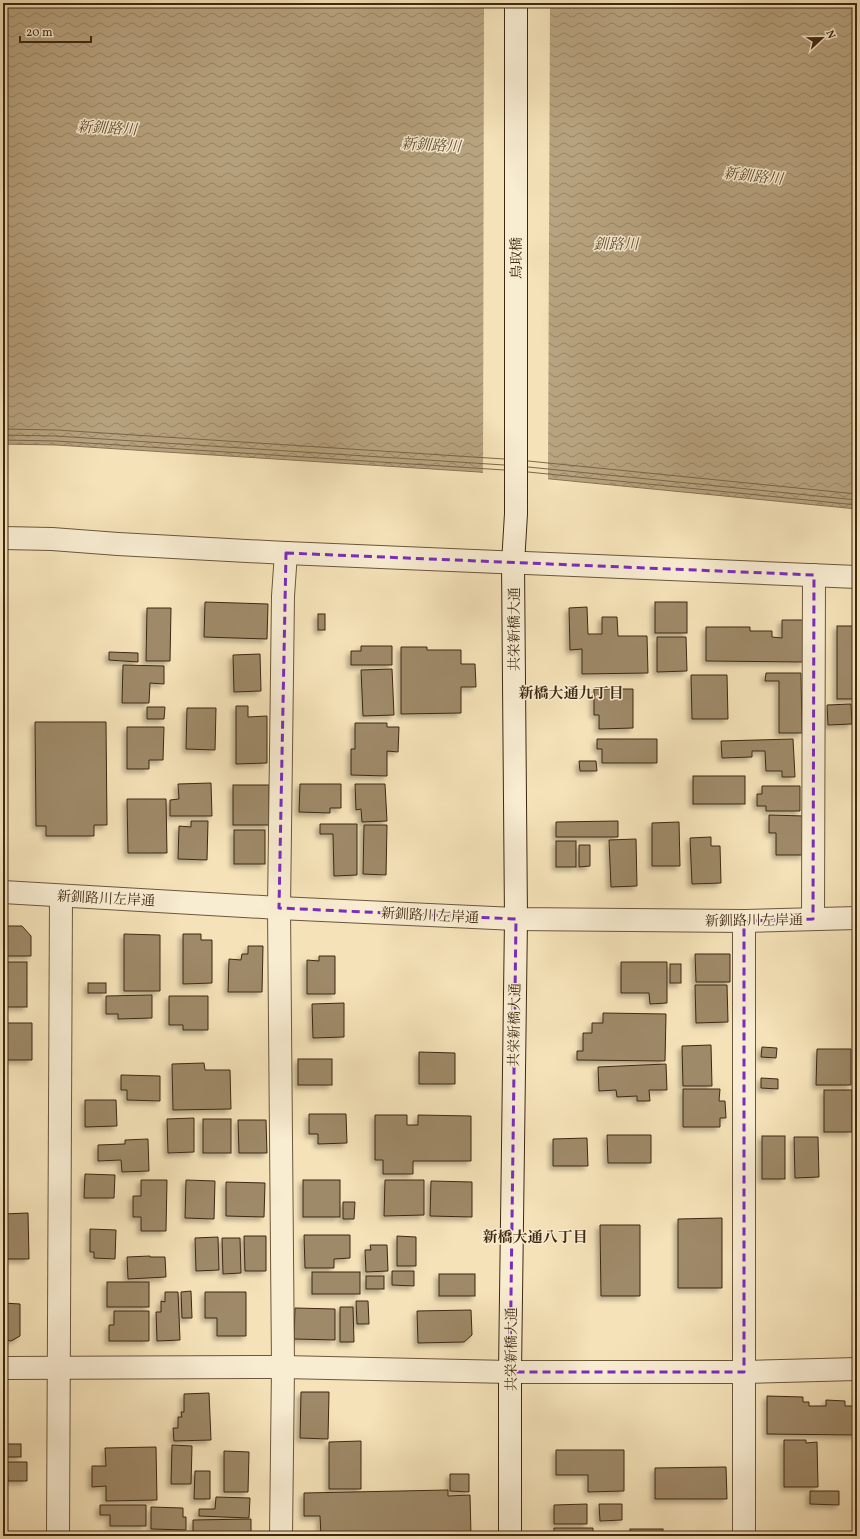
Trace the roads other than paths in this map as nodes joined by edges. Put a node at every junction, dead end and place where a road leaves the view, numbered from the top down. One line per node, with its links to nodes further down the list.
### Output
1 (516, 3): 2 (street, 鳥取橋)
2 (516, 514): 5 (street, 共栄新橋大通)
3 (3, 538): 4 (street)
4 (286, 553): 5 (street); 10 (street)
5 (514, 563): 6 (street); 11 (street, 共栄新橋大通)
6 (814, 575): 7 (street); 13 (street)
7 (857, 577)
8 (3, 892): 9 (street, 新釧路川左岸通)
9 (61, 896): 10 (street, 新釧路川左岸通); 15 (street)
10 (279, 908): 11 (street, 新釧路川左岸通); 16 (street)
11 (516, 918): 14 (street, 新釧路川左岸通); 19 (street, 共栄新橋大通)
12 (857, 918): 13 (street, 新釧路川左岸通)
13 (813, 919): 14 (street, 新釧路川左岸通)
14 (744, 921): 20 (street)
15 (60, 1367): 16 (street); 17 (street); 21 (street)
16 (283, 1367): 19 (street); 22 (street)
17 (3, 1368)
18 (857, 1369): 20 (street)
19 (510, 1372): 20 (street); 23 (street, 共栄新橋大通)
20 (744, 1372): 24 (street)
21 (58, 1536)
22 (281, 1536)
23 (510, 1536)
24 (744, 1536)

